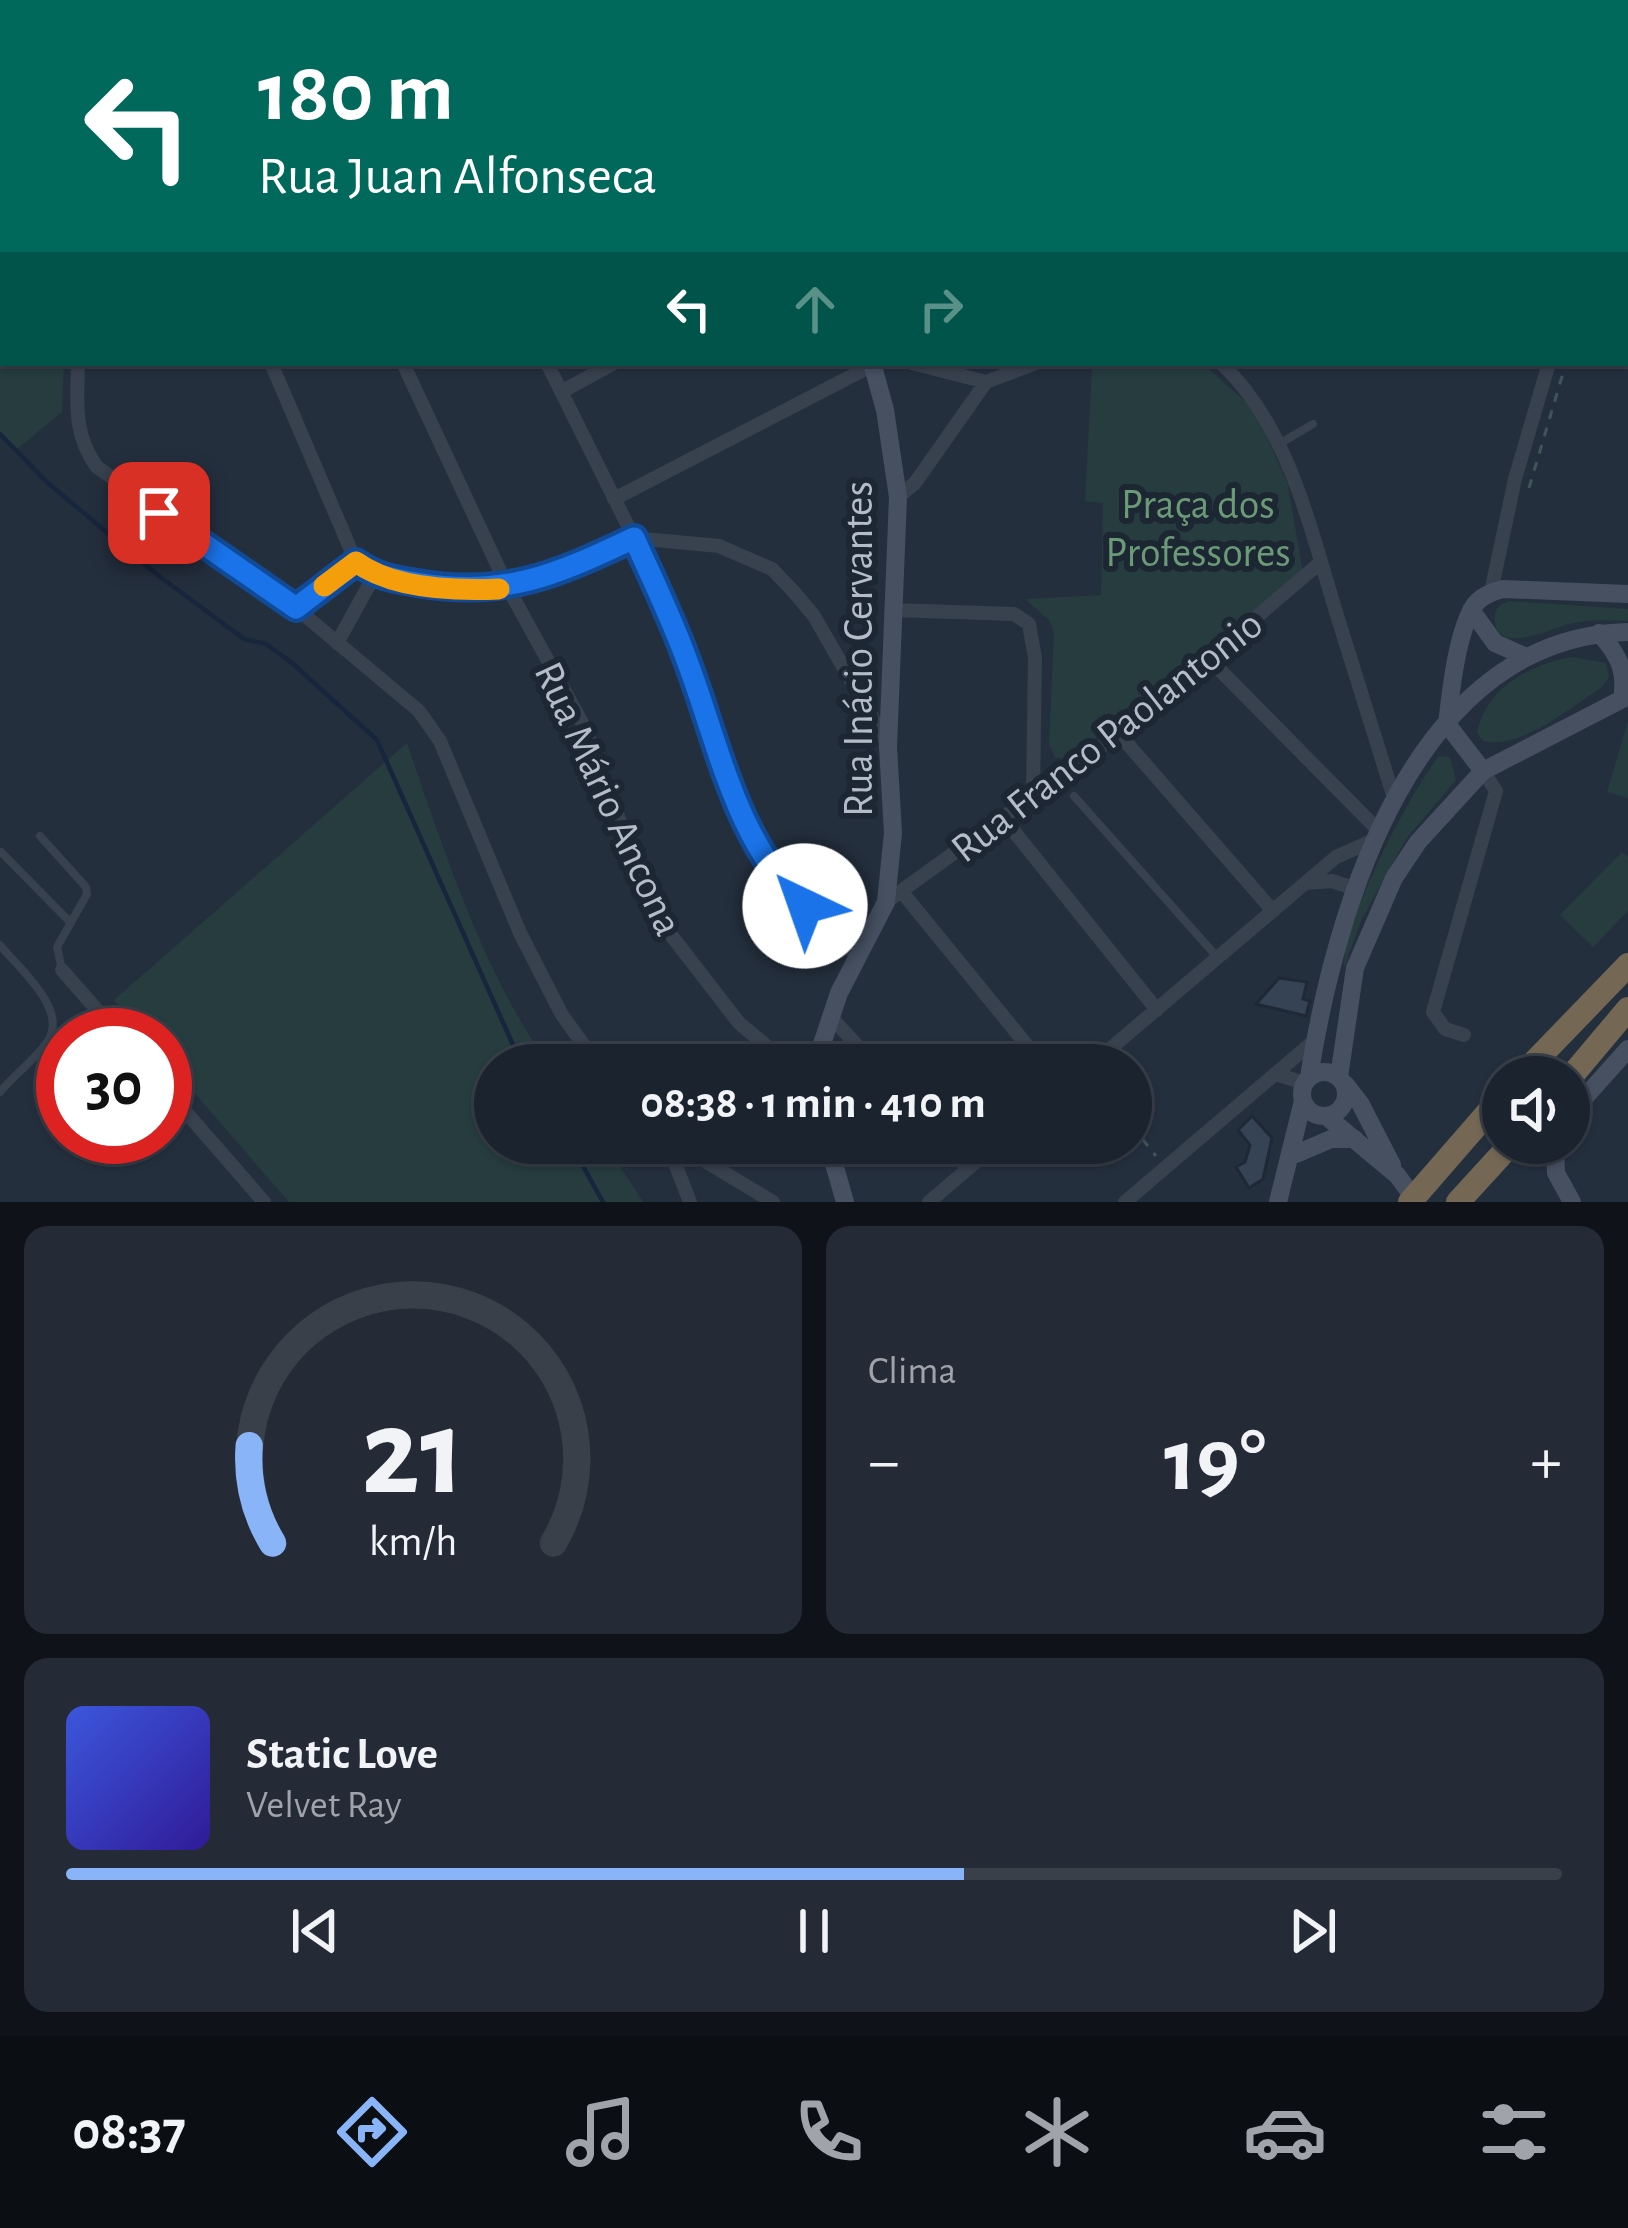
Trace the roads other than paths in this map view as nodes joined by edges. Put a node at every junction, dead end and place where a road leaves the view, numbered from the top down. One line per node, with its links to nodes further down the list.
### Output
1 (78, 366): 25 (street)
2 (272, 366): 19 (street)
3 (405, 366): 22 (street, Rua Mário Ancona)
4 (548, 366): 13 (street)
5 (609, 366): 13 (street)
6 (869, 366): 17 (street)
7 (874, 366): 16 (main road, Rua Inácio Cervantes)
8 (924, 366): 12 (street)
9 (1028, 366): 12 (street)
10 (1224, 366): 15 (street)
11 (1548, 366): 23 (street)
12 (986, 382): 16 (street)
13 (561, 392): 17 (street)
14 (1312, 424): 15 (lane)
15 (1277, 445): 20 (street)
16 (898, 497): 26 (main road, Rua Inácio Cervantes)
17 (614, 499): 18 (street)
18 (634, 538): 22 (street); 36 (street); 51 (street)
19 (356, 562): 21 (street); 25 (street)
20 (1321, 562): 32 (street, Rua Franco Paolantonio); 40 (street)
21 (374, 575): 22 (street); 30 (street)
22 (508, 588): 63 (street, Rua Mário Ancona)
23 (1491, 592): 24 (main road); 27 (main road)
24 (1628, 594)
25 (296, 608): 30 (street)
26 (892, 610): 36 (main road, Rua Inácio Cervantes); 38 (street)
27 (1471, 610): 31 (main road); 34 (main road)
28 (1628, 632): 29 (main road)
29 (1599, 633): 31 (main road); 33 (main road)
30 (337, 643): 62 (street)
31 (1524, 656): 34 (main road)
32 (1208, 658): 35 (street, Rua Franco Paolantonio); 42 (street)
33 (1626, 697): 37 (main road)
34 (1447, 724): 37 (main road); 40 (main road)
35 (1119, 734): 38 (street, Rua Franco Paolantonio); 48 (street)
36 (889, 747): 47 (main road, Rua Inácio Cervantes)
37 (1483, 771): 59 (main road); 60 (street)
38 (1033, 796): 41 (street, Rua Franco Paolantonio)
39 (1074, 796): 52 (lane)
40 (1394, 798): 42 (main road)
41 (1004, 819): 47 (street, Rua Franco Paolantonio); 57 (street)
42 (1375, 835): 45 (street); 46 (main road)
43 (40, 836): 49 (lane)
44 (1, 852): 49 (lane)
45 (1306, 883): 46 (street); 48 (street)
46 (1355, 890): 61 (main road)
47 (894, 897): 51 (main road, Rua Inácio Cervantes); 66 (street)
48 (1273, 911): 52 (street)
49 (71, 922): 54 (lane)
50 (0, 945): 74 (lane)
51 (859, 958): 58 (main road, Rua Inácio Cervantes)
52 (1219, 958): 57 (street)
53 (1628, 965): 69 (highway)
54 (62, 970): 55 (street)
55 (95, 1008)
56 (1628, 1009): 70 (highway)
57 (1157, 1010): 67 (street)
58 (830, 1016): 64 (main road, Rua Inácio Cervantes); 65 (street)
59 (1344, 1033): 72 (main road); 76 (main road)
60 (1464, 1035)
61 (1315, 1040): 71 (street); 73 (main road)
62 (583, 1044)
63 (764, 1044)
64 (821, 1044)
65 (856, 1044)
66 (1024, 1044)
67 (1116, 1044)
68 (1628, 1049): 75 (main road)
69 (1540, 1056)
70 (1588, 1056)
71 (1275, 1074): 73 (street); 97 (street)
72 (1341, 1080): 73 (main road); 76 (main road); 78 (main road)
73 (1306, 1087): 78 (main road); 81 (main road)
74 (0, 1092)
75 (1590, 1092)
76 (1360, 1103): 91 (main road)
77 (1482, 1115): 91 (highway)
78 (1324, 1116): 80 (main road); 81 (main road)
79 (192, 1119): 92 (street)
80 (1355, 1139): 81 (main road); 91 (main road)
81 (1292, 1158): 98 (main road)
82 (678, 1164): 93 (street)
83 (707, 1164): 94 (street)
84 (834, 1164): 95 (main road)
85 (964, 1164): 90 (street)
86 (974, 1164): 90 (street)
87 (1494, 1164): 99 (highway)
88 (1500, 1164): 100 (highway)
89 (1556, 1164): 101 (main road)
90 (968, 1169): 96 (street)
91 (1406, 1189)
92 (264, 1202)
93 (690, 1202)
94 (773, 1202)
95 (845, 1202)
96 (929, 1202)
97 (1125, 1202)
98 (1278, 1202)
99 (1458, 1202)
100 (1474, 1202)
101 (1572, 1202)

